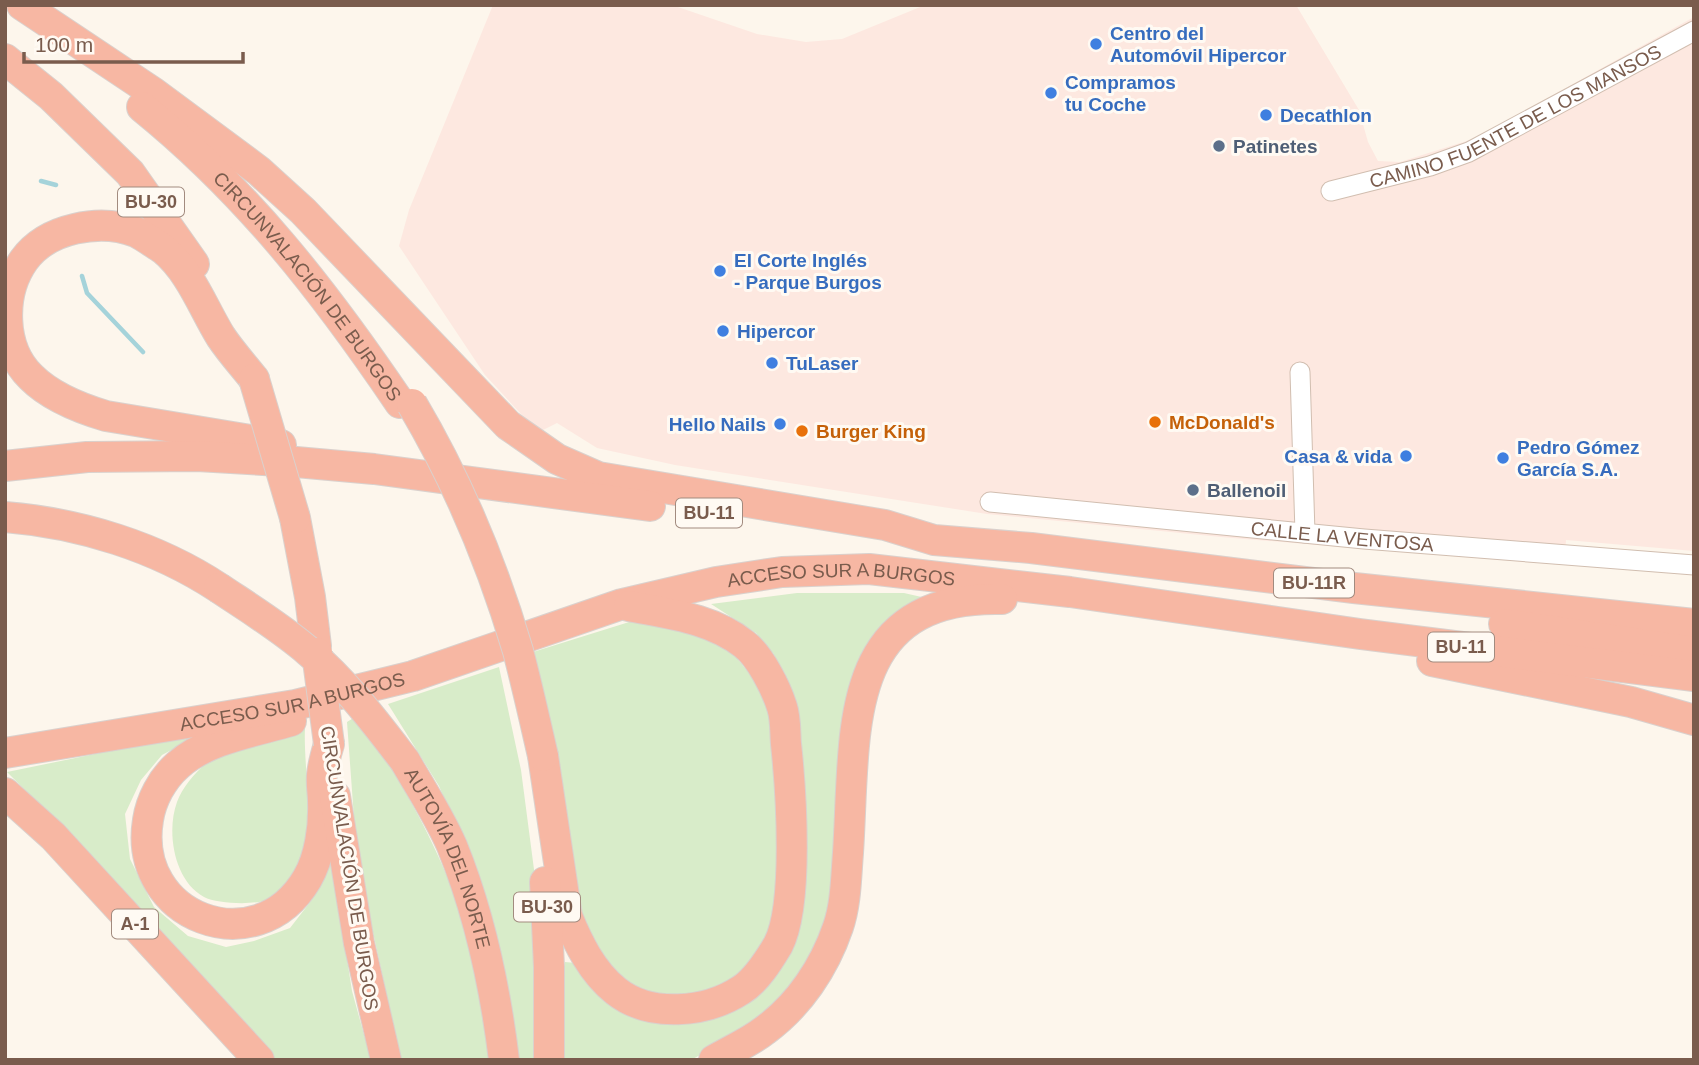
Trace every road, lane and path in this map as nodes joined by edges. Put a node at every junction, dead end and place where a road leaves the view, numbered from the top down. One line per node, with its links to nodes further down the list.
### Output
1 (22, 5): 13 (highway)
2 (5, 8): 24 (highway, CIRCUNVALACIÓN DE BURGOS / BU-30)
3 (1694, 31): 5 (street, CAMINO FUENTE DE LOS MANSOS)
4 (5, 59): 7 (highway, CIRCUNVALACIÓN DE BURGOS / BU-30)
5 (1331, 191)
6 (1300, 372): 12 (street)
7 (254, 379): 9 (highway); 25 (highway, CIRCUNVALACIÓN DE BURGOS / BU-30, bridge)
8 (5, 466): 9 (highway, ACCESO SUR A BURGOS / BU-11)
9 (374, 470): 13 (highway, ACCESO SUR A BURGOS / BU-11)
10 (990, 502): 12 (street, CALLE LA VENTOSA)
11 (5, 517): 29 (highway, AUTOVÍA DEL NORTE, bridge)
12 (1305, 533): 14 (street, CALLE LA VENTOSA)
13 (934, 540): 18 (highway, BU-11R); 19 (highway, ACCESO SUR A BURGOS / BU-11)
14 (1694, 565)
15 (1060, 591): 16 (highway, ACCESO SUR A BURGOS / BU-11); 17 (highway, ACCESO SUR A BURGOS / BU-11); 31 (highway)
16 (622, 604): 20 (highway, ACCESO SUR A BURGOS / BU-11); 24 (highway)
17 (1276, 621): 21 (highway, ACCESO SUR A BURGOS / BU-11); 22 (highway, BU-11R)
18 (1694, 624)
19 (1694, 652)
20 (413, 676): 23 (highway, ACCESO SUR A BURGOS / BU-11); 25 (highway)
21 (1694, 676)
22 (1694, 720)
23 (5, 752)
24 (537, 755): 30 (highway, CIRCUNVALACIÓN DE BURGOS / BU-30)
25 (327, 775): 28 (highway, CIRCUNVALACIÓN DE BURGOS)
26 (5, 793): 27 (highway, A-1)
27 (259, 1060)
28 (386, 1060)
29 (504, 1060)
30 (549, 1060)
31 (714, 1060)

